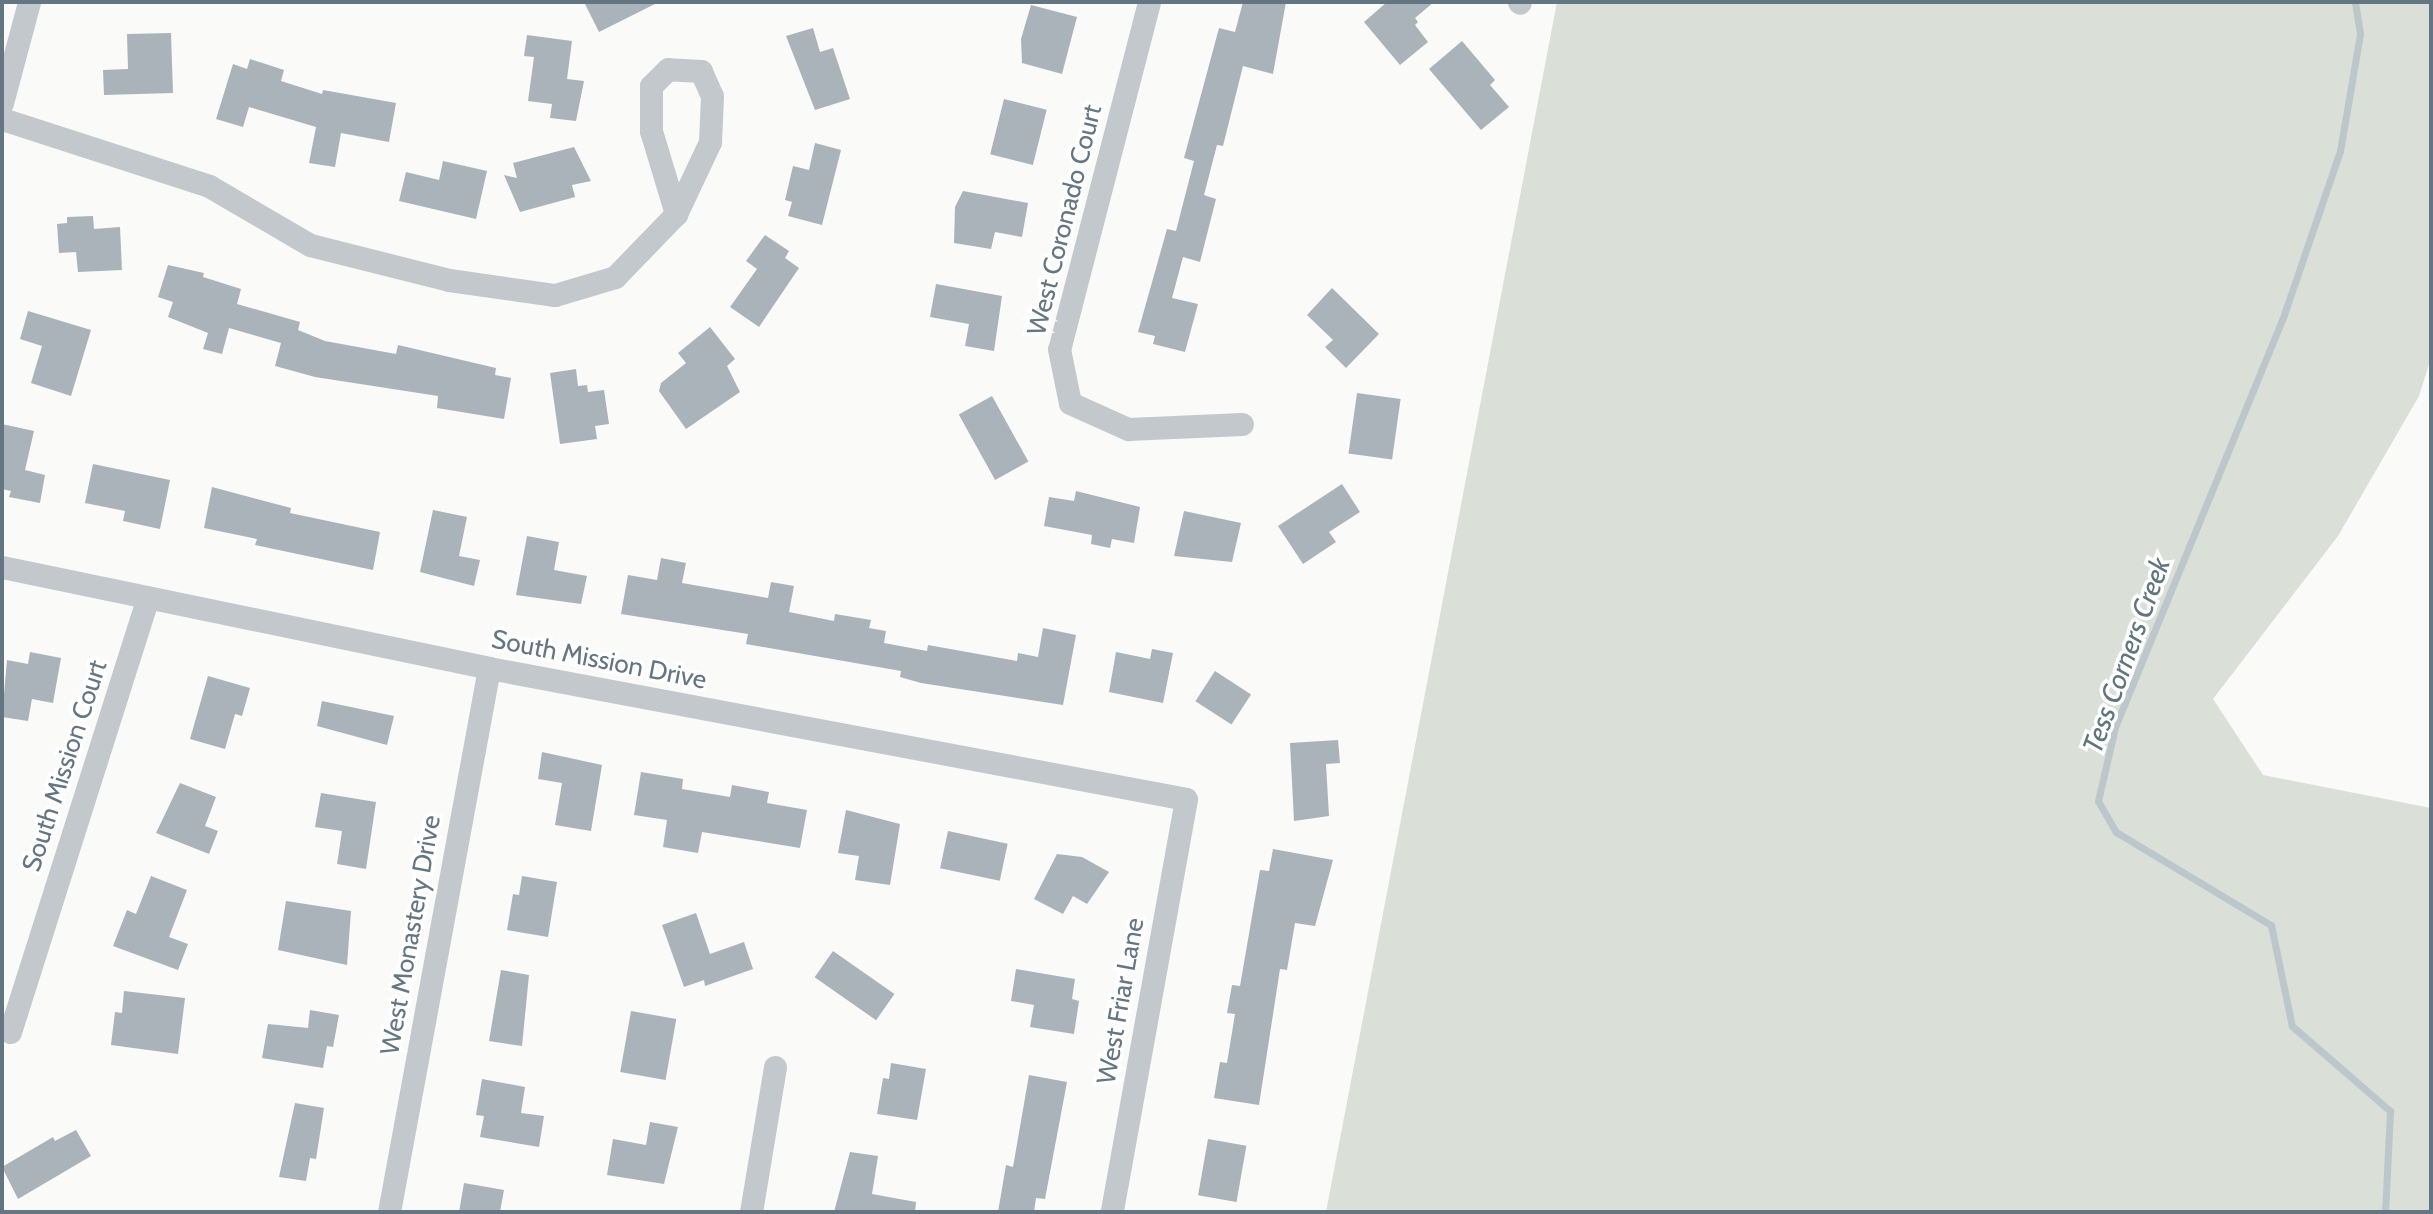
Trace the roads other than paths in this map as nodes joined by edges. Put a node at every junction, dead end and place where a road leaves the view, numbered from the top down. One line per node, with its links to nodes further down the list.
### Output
1 (29, 2): 3 (street)
2 (1149, 2): 6 (street, West Coronado Court)
3 (2, 103)
4 (2, 119): 5 (street)
5 (676, 214): 5 (street)
6 (1242, 424)
7 (2, 568): 8 (street, South Mission Drive)
8 (148, 597): 9 (street, South Mission Drive); 11 (street, South Mission Court)
9 (489, 668): 10 (street, South Mission Drive); 13 (street, West Monastery Drive)
10 (1186, 799): 15 (street, West Friar Lane)
11 (10, 1032)
12 (775, 1068): 14 (street)
13 (389, 1212)
14 (751, 1212)
15 (1112, 1212)

